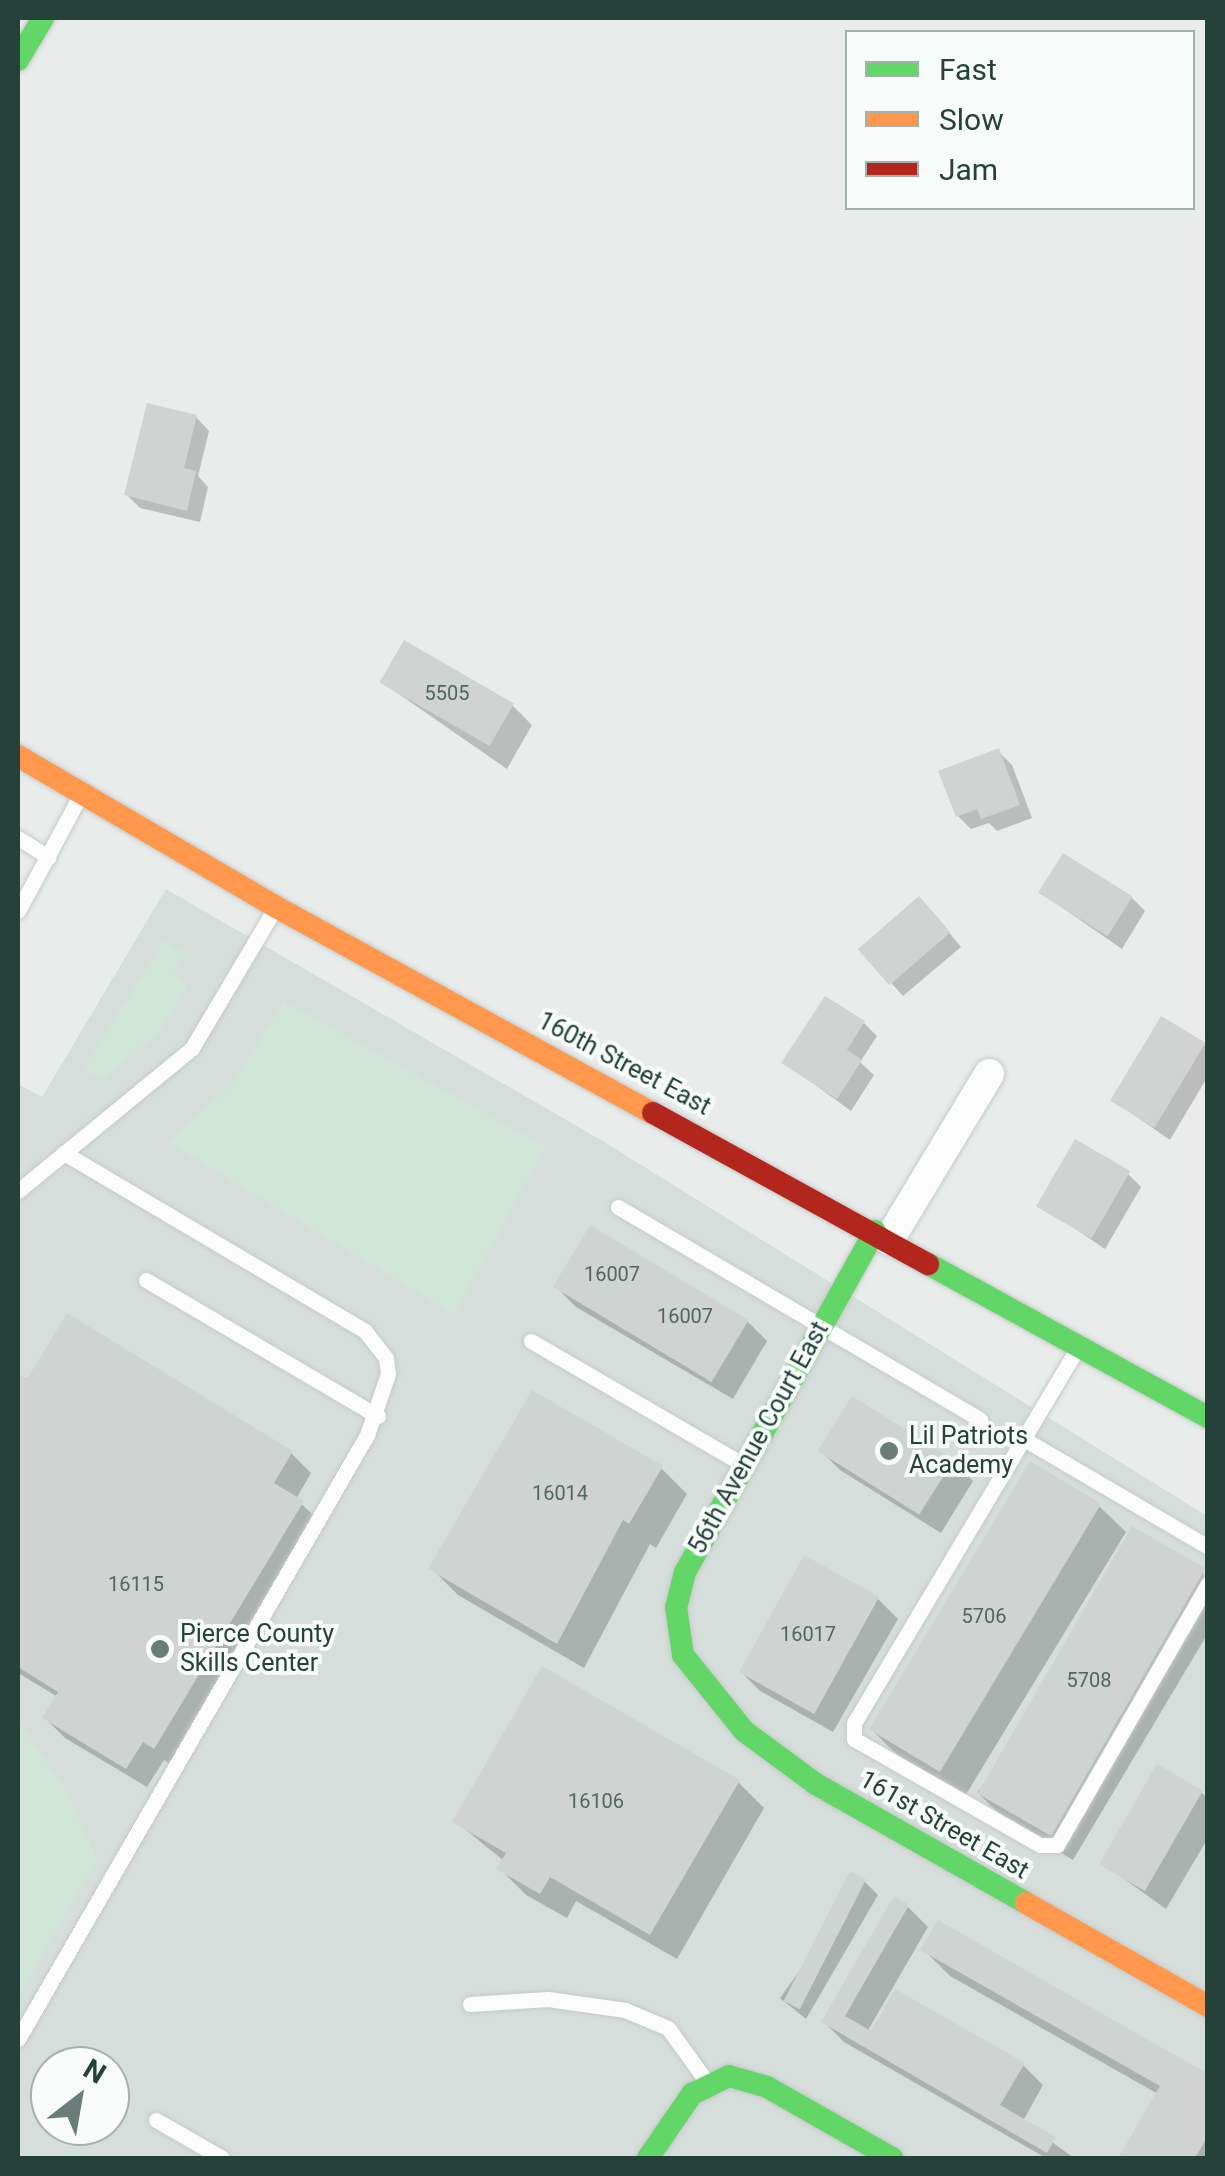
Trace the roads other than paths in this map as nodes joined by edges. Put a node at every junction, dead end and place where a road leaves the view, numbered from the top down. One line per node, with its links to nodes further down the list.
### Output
1 (43, 18): 2 (street)
2 (18, 60)
3 (18, 756): 4 (street, 160th Street East)
4 (82, 793): 6 (lane); 7 (street, 160th Street East)
5 (18, 838): 6 (lane)
6 (48, 857): 8 (lane)
7 (276, 907): 10 (lane); 13 (street, 160th Street East)
8 (18, 911)
9 (990, 1074): 13 (street, 56th Avenue Court East)
10 (64, 1153): 11 (lane); 18 (lane)
11 (18, 1191)
12 (618, 1208): 15 (lane)
13 (882, 1236): 15 (street, 56th Avenue Court East); 17 (street, 160th Street East)
14 (146, 1280): 18 (lane)
15 (821, 1327): 20 (lane); 22 (street, 56th Avenue Court East)
16 (531, 1341): 22 (lane)
17 (1080, 1346): 19 (street, 160th Street East); 21 (lane)
18 (378, 1416): 28 (lane)
19 (1208, 1417)
20 (980, 1419)
21 (1024, 1439): 23 (lane); 24 (lane)
22 (742, 1464): 25 (street, 56th Avenue Court East)
23 (1208, 1547)
24 (1208, 1583)
25 (683, 1655): 27 (street, 161st Street East)
26 (470, 2004): 29 (lane)
27 (1208, 2006)
28 (18, 2039)
29 (707, 2082): 32 (street); 33 (street)
30 (156, 2120): 31 (lane)
31 (222, 2158)
32 (648, 2158)
33 (892, 2158)

